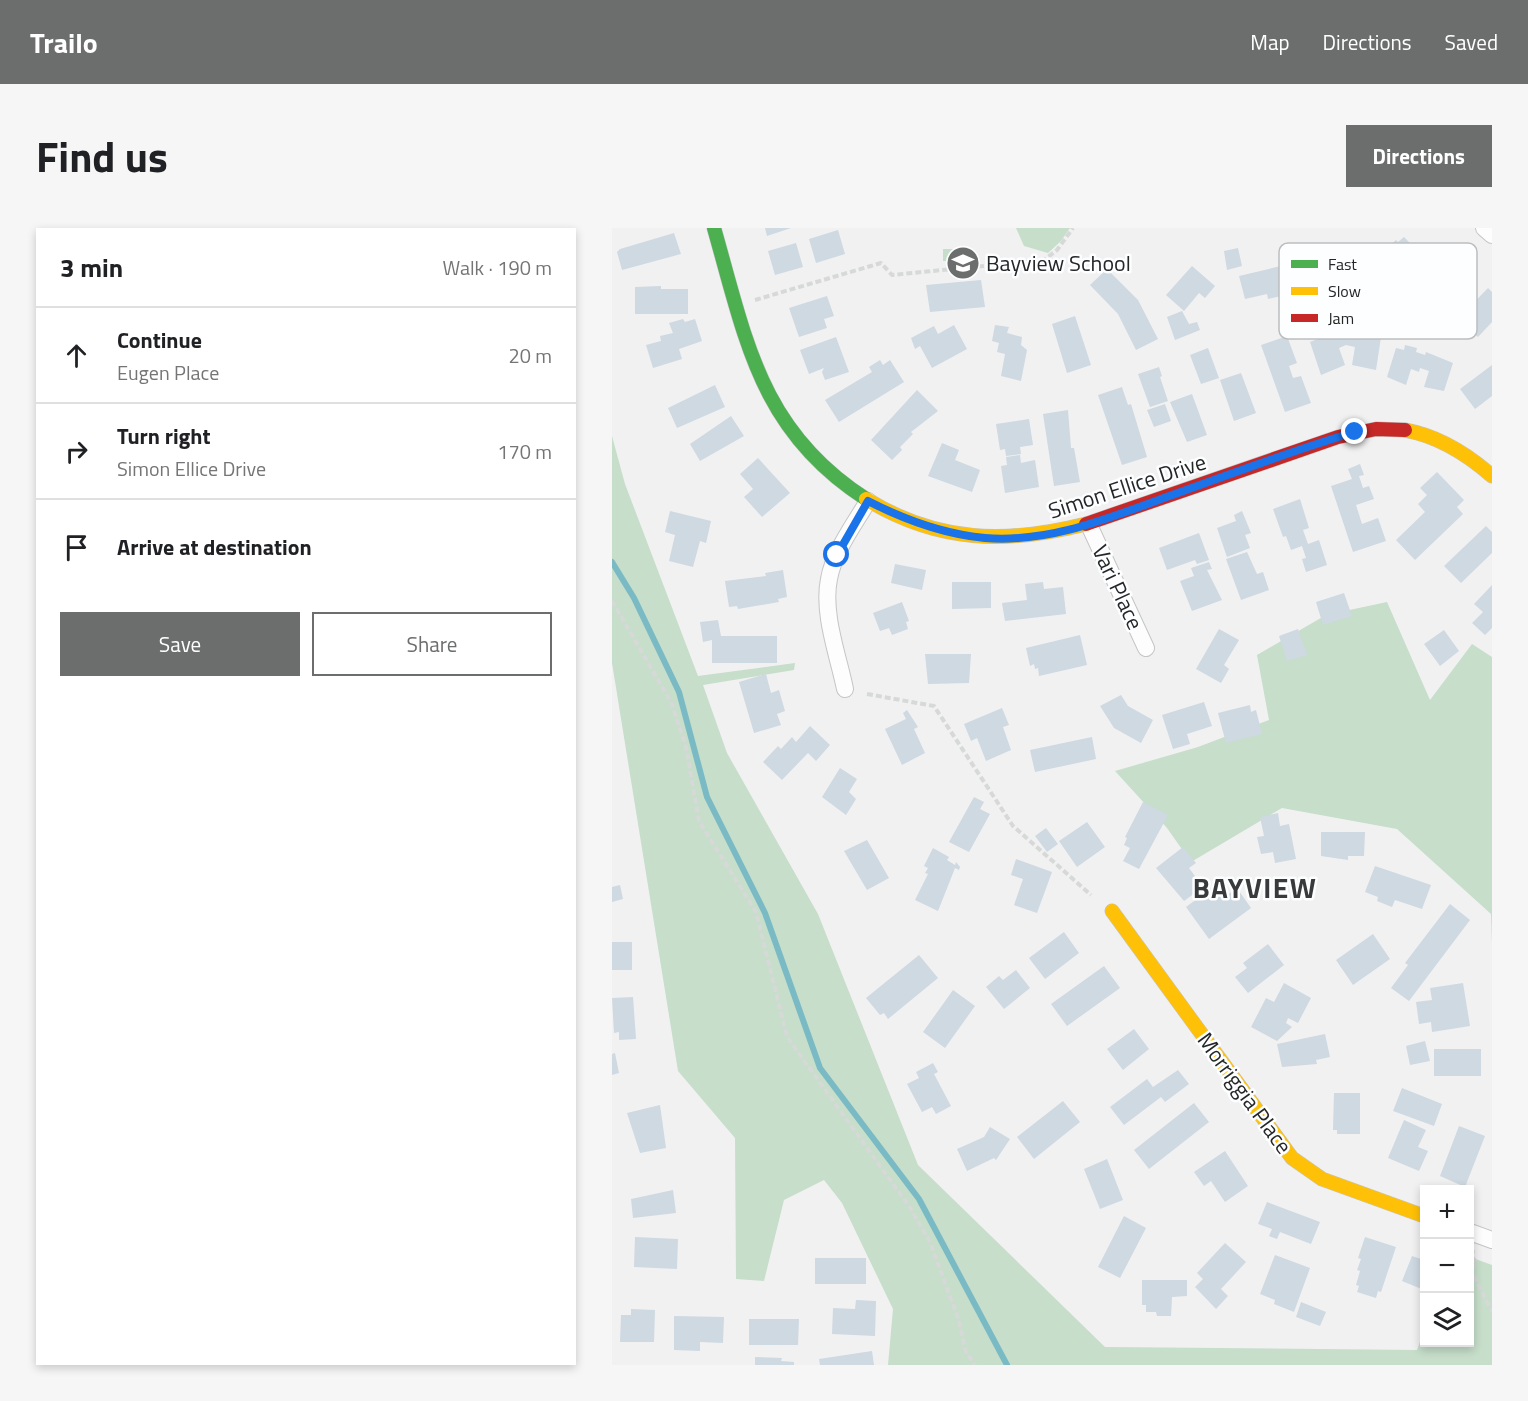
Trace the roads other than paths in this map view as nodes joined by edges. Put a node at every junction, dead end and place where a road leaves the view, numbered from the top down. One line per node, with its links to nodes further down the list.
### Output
1 (714, 228): 5 (street, Simon Ellice Drive)
2 (1484, 228): 3 (street)
3 (1492, 235)
4 (1492, 476): 6 (street, Simon Ellice Drive)
5 (868, 501): 6 (street, Simon Ellice Drive); 8 (street)
6 (1089, 525): 7 (street, Vari Place)
7 (1146, 648)
8 (845, 689)
9 (1112, 910): 10 (street, Morriggia Place)
10 (1420, 1214)
11 (1474, 1233): 12 (street)
12 (1492, 1240)

